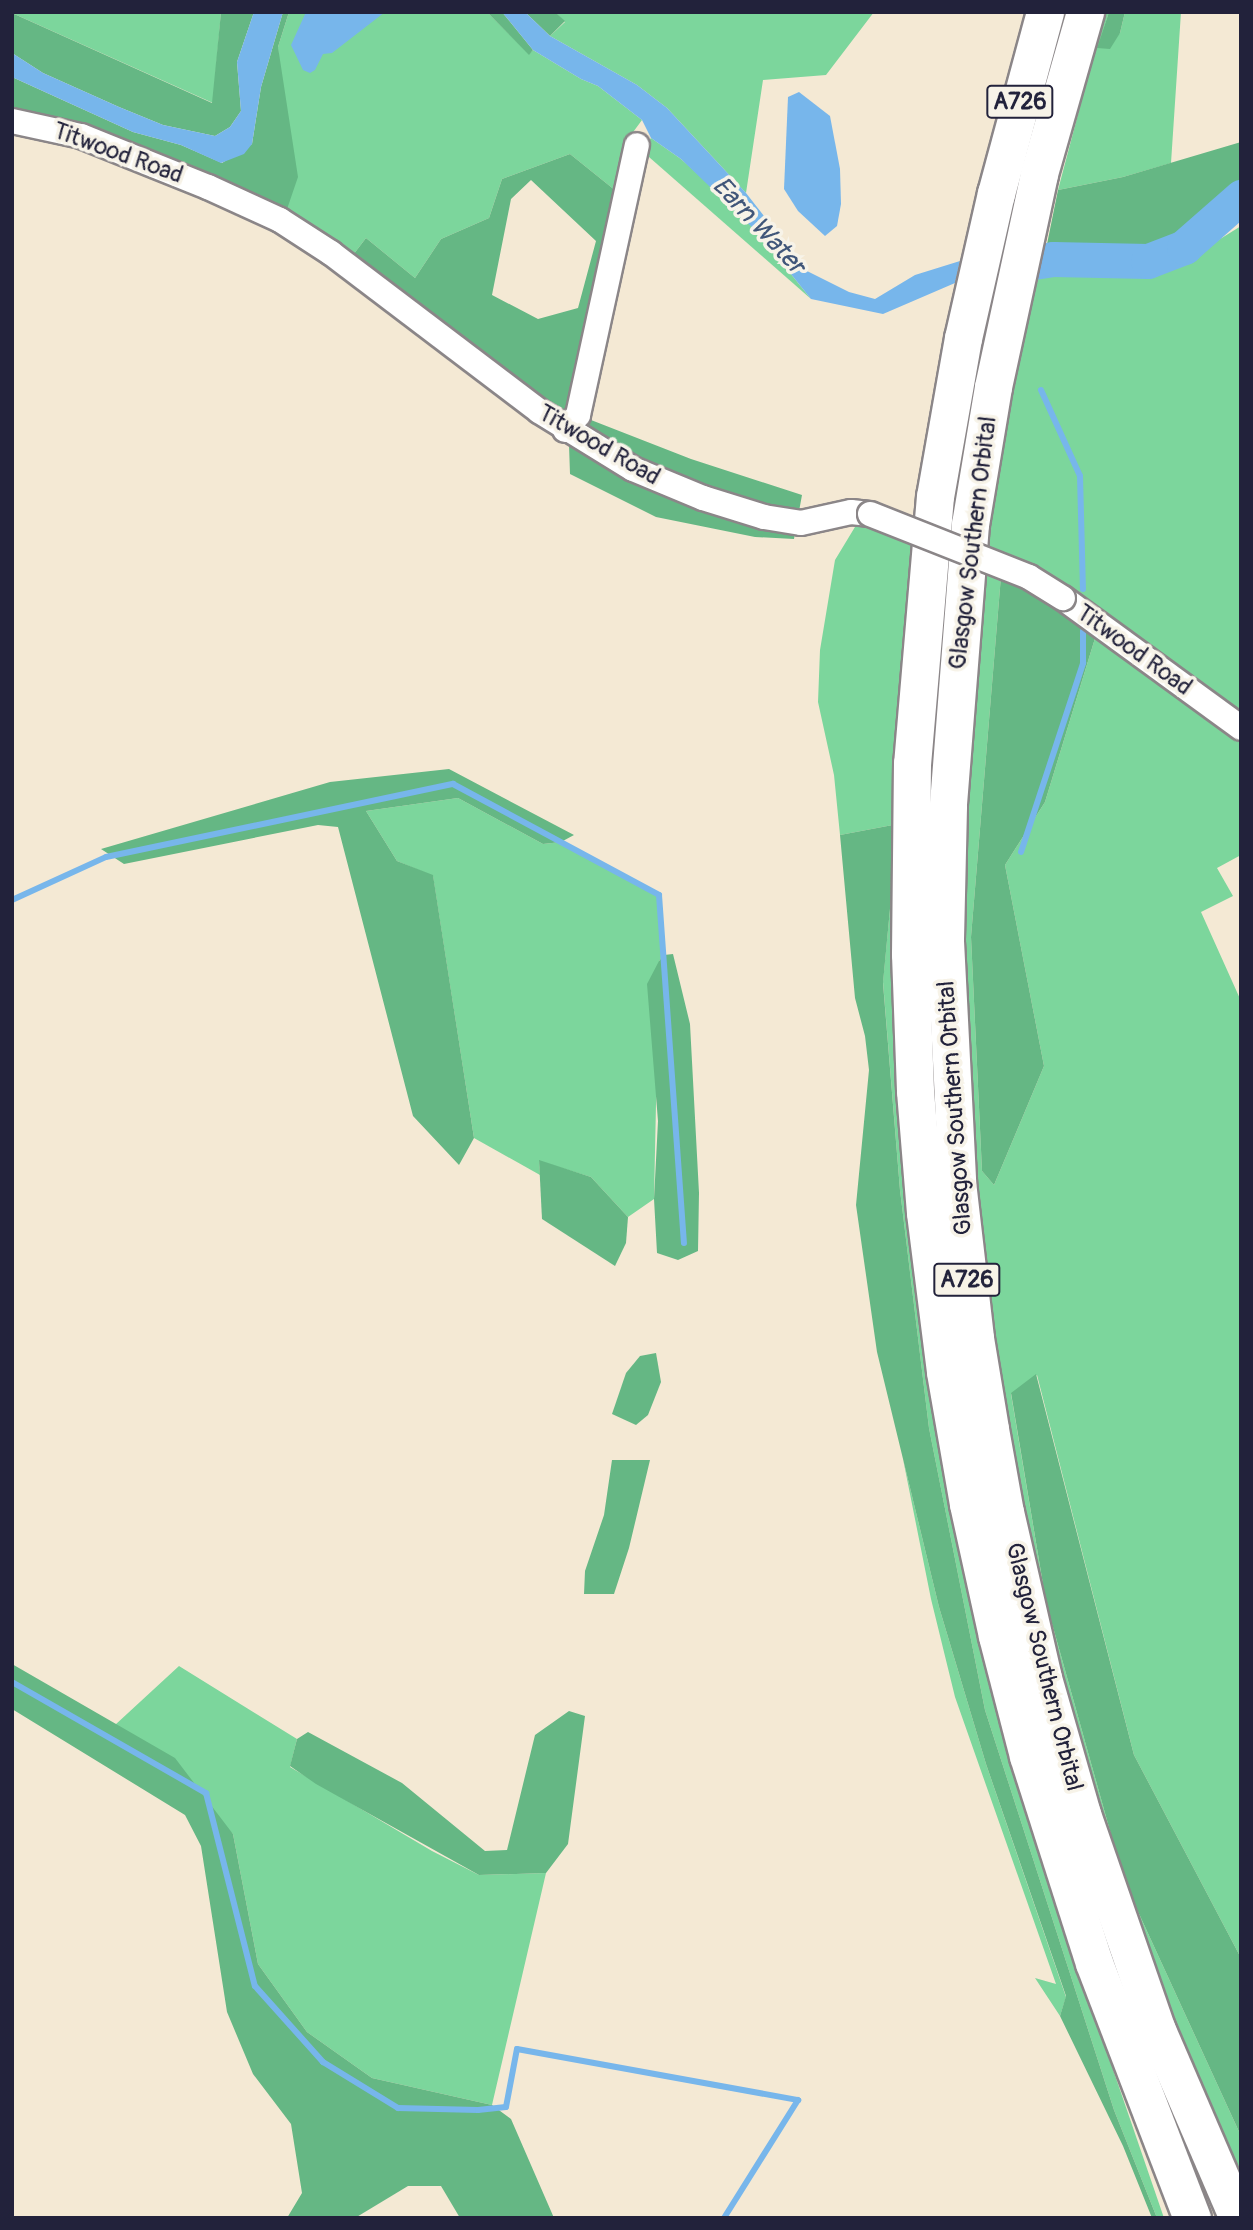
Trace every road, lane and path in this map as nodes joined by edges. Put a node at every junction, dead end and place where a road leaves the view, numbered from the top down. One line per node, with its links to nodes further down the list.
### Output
1 (1045, 12): 7 (highway, Glasgow Southern Orbital / A726)
2 (1085, 12): 8 (highway, Glasgow Southern Orbital / A726)
3 (12, 121): 5 (street, Titwood Road)
4 (637, 145): 5 (street)
5 (565, 429): 6 (street, Titwood Road, bridge)
6 (1241, 728)
7 (1162, 2144): 9 (highway); 10 (highway, Glasgow Southern Orbital / A726)
8 (1235, 2210)
9 (1186, 2218)
10 (1192, 2218)

